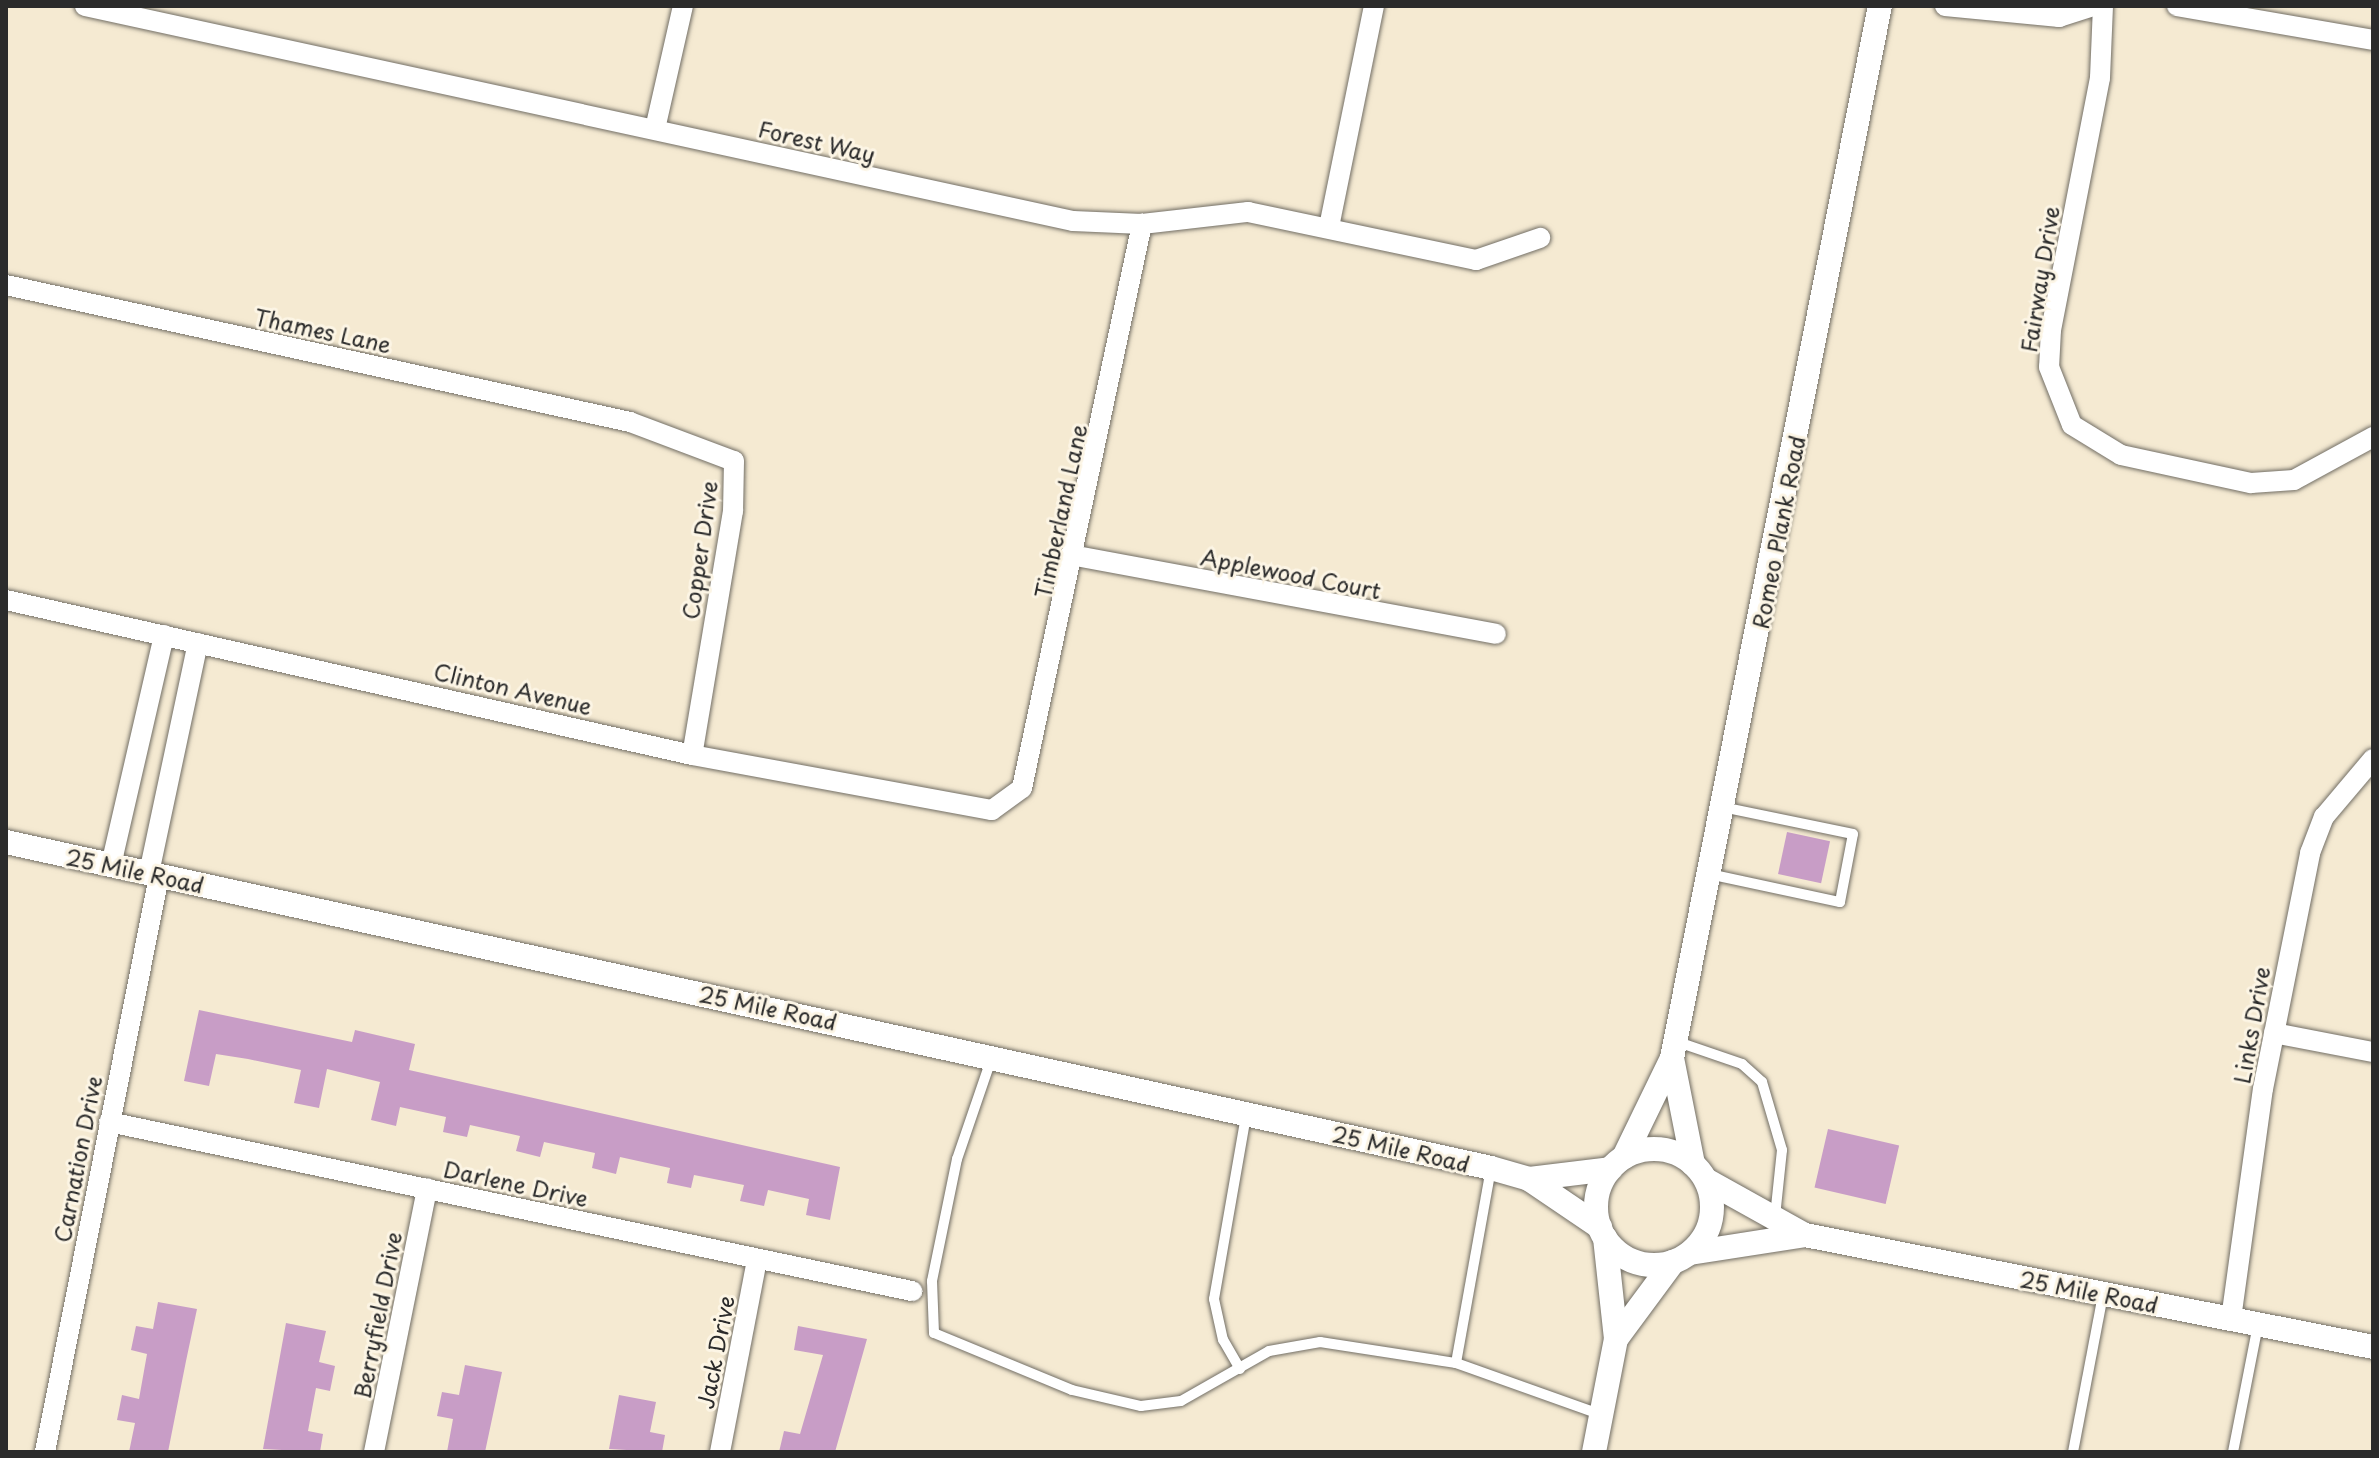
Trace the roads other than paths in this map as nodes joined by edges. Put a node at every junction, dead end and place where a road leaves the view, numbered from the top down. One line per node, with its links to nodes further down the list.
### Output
1 (85, 6): 10 (street, Forest Way)
2 (683, 6): 10 (street)
3 (1374, 6): 12 (street)
4 (1880, 6): 25 (street, Romeo Plank Road)
5 (1945, 6): 6 (street)
6 (2093, 6)
7 (2103, 6): 16 (street, Fairway Drive)
8 (2177, 6): 9 (street)
9 (2373, 40)
10 (655, 129): 11 (street, Forest Way)
11 (1142, 224): 12 (street, Forest Way); 17 (street, Timberland Lane)
12 (1329, 227): 13 (street, Forest Way)
13 (1540, 238)
14 (6, 285): 15 (street, Thames Lane)
15 (630, 422): 22 (street, Copper Drive)
16 (2373, 437)
17 (1076, 556): 19 (street, Applewood Court); 24 (street, Timberland Lane)
18 (6, 600): 20 (street, Clinton Avenue)
19 (1496, 634)
20 (164, 635): 21 (street, Clinton Avenue); 27 (street)
21 (198, 643): 22 (street, Clinton Avenue); 29 (street, Carnation Drive)
22 (692, 755): 24 (street, Clinton Avenue)
23 (2373, 759): 30 (street, Links Drive)
24 (1010, 803)
25 (1723, 807): 28 (street, Romeo Plank Road); 28 (lane)
26 (6, 842): 27 (street, 25 Mile Road)
27 (111, 865): 29 (street, 25 Mile Road)
28 (1709, 874): 31 (street, Romeo Plank Road)
29 (154, 875): 33 (street, 25 Mile Road); 35 (street, Carnation Drive)
30 (2274, 1033): 32 (street); 48 (street, Links Drive)
31 (1674, 1050): 36 (street, Romeo Plank Road); 38 (street, Romeo Plank Road); 41 (lane)
32 (2373, 1052)
33 (992, 1057): 34 (street, 25 Mile Road); 53 (lane)
34 (1247, 1113): 37 (street, 25 Mile Road); 53 (lane)
35 (109, 1122): 40 (street, Darlene Drive); 55 (street, Carnation Drive)
36 (1617, 1163): 38 (street); 39 (street, 25 Mile Road); 42 (street)
37 (1491, 1168): 39 (street, 25 Mile Road); 52 (lane)
38 (1699, 1172): 41 (street, 25 Mile Road); 44 (street)
39 (1529, 1179): 42 (street, 25 Mile Road)
40 (427, 1188): 45 (street, Darlene Drive); 56 (street, Berryfield Drive)
41 (1775, 1217): 43 (street, 25 Mile Road)
42 (1602, 1233): 44 (street); 50 (street)
43 (1805, 1235): 44 (street, 25 Mile Road); 47 (street, 25 Mile Road)
44 (1682, 1257): 50 (street)
45 (757, 1260): 46 (street, Darlene Drive); 57 (street, Jack Drive)
46 (912, 1291)
47 (2103, 1294): 48 (street, 25 Mile Road); 59 (lane)
48 (2231, 1319): 49 (street, 25 Mile Road)
49 (2258, 1325): 51 (street, 25 Mile Road); 60 (lane)
50 (1616, 1339): 54 (street)
51 (2373, 1347)
52 (1456, 1363): 53 (lane); 54 (lane)
53 (1240, 1369)
54 (1601, 1414): 58 (street)
55 (45, 1452)
56 (374, 1452)
57 (720, 1452)
58 (1594, 1452)
59 (2073, 1452)
60 (2233, 1452)

